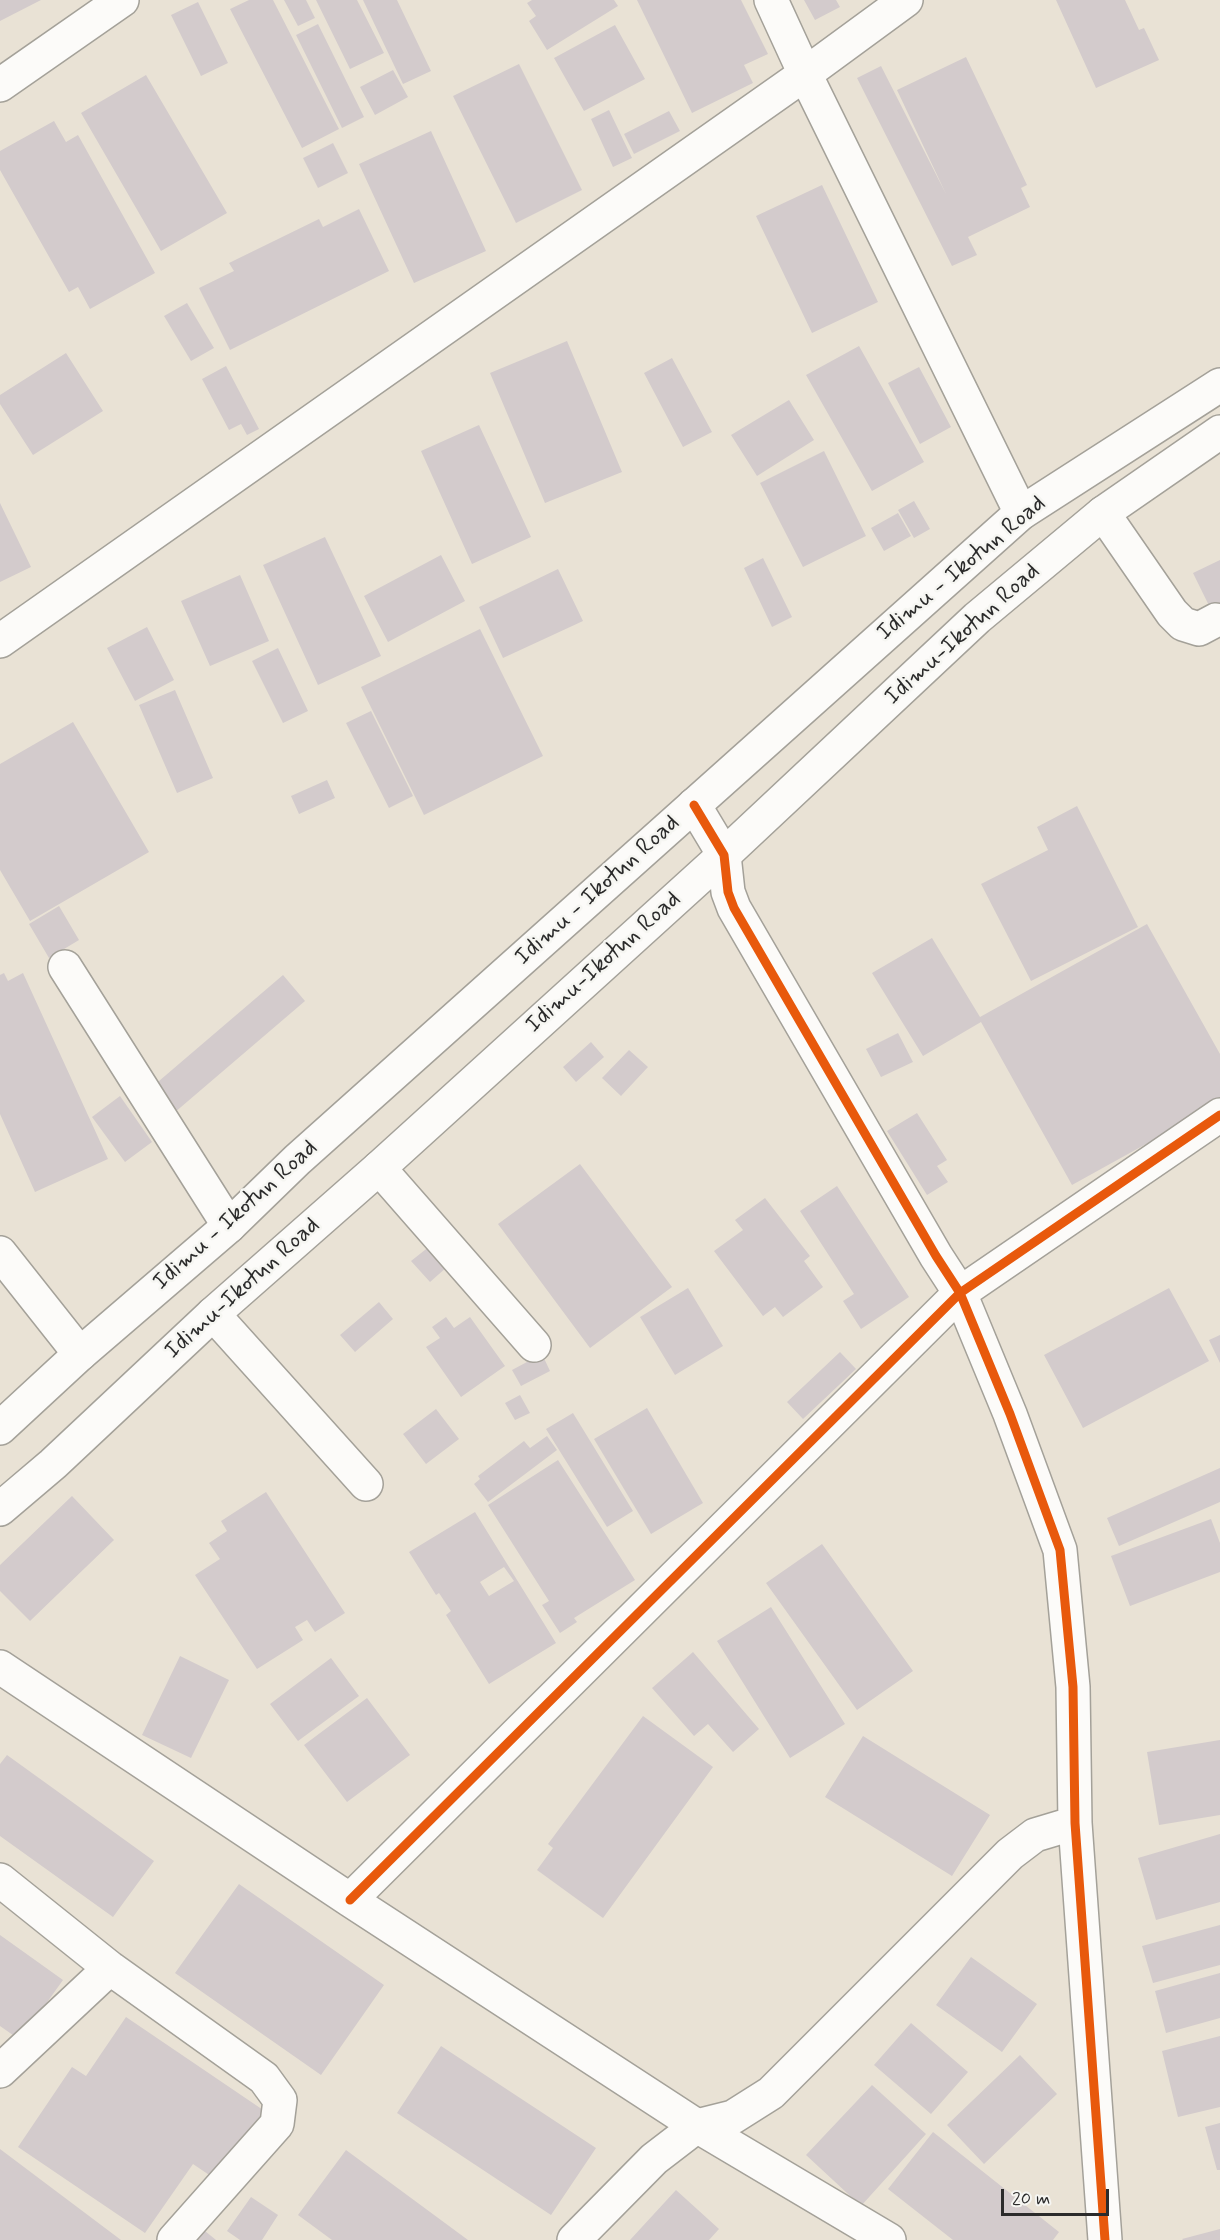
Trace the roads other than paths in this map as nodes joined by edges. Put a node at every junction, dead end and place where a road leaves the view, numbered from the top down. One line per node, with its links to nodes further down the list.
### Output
1 (122, 0): 5 (street)
2 (771, 0): 4 (street)
3 (906, 0): 4 (street)
4 (805, 74): 8 (street); 11 (street)
5 (0, 85)
6 (1220, 385): 8 (street, Idimu - Ikotun Road)
7 (1220, 433): 9 (street, Idimu-Ikotun Road)
8 (1021, 513): 12 (street, Idimu - Ikotun Road)
9 (1103, 513): 10 (street); 13 (street, Idimu-Ikotun Road)
10 (1216, 620)
11 (0, 641)
12 (694, 805): 13 (street); 17 (street, Idimu - Ikotun Road)
13 (724, 855): 16 (street, Idimu-Ikotun Road); 19 (street)
14 (66, 967): 17 (street)
15 (1220, 1115): 19 (street)
16 (379, 1168): 20 (street, Idimu-Ikotun Road); 21 (street)
17 (229, 1226): 22 (street, Idimu - Ikotun Road)
18 (0, 1253): 22 (street)
19 (960, 1293): 27 (street); 29 (street)
20 (213, 1314): 24 (street); 25 (street, Idimu-Ikotun Road)
21 (534, 1346)
22 (80, 1354): 23 (street, Idimu - Ikotun Road)
23 (0, 1428)
24 (366, 1484)
25 (0, 1509)
26 (0, 1667): 29 (street)
27 (1075, 1823): 32 (street); 36 (street)
28 (0, 1880): 30 (street)
29 (350, 1900): 32 (street)
30 (110, 1968): 31 (street); 33 (street)
31 (0, 2071)
32 (697, 2126): 34 (street); 35 (street)
33 (174, 2240)
34 (574, 2240)
35 (889, 2240)
36 (1105, 2240)

